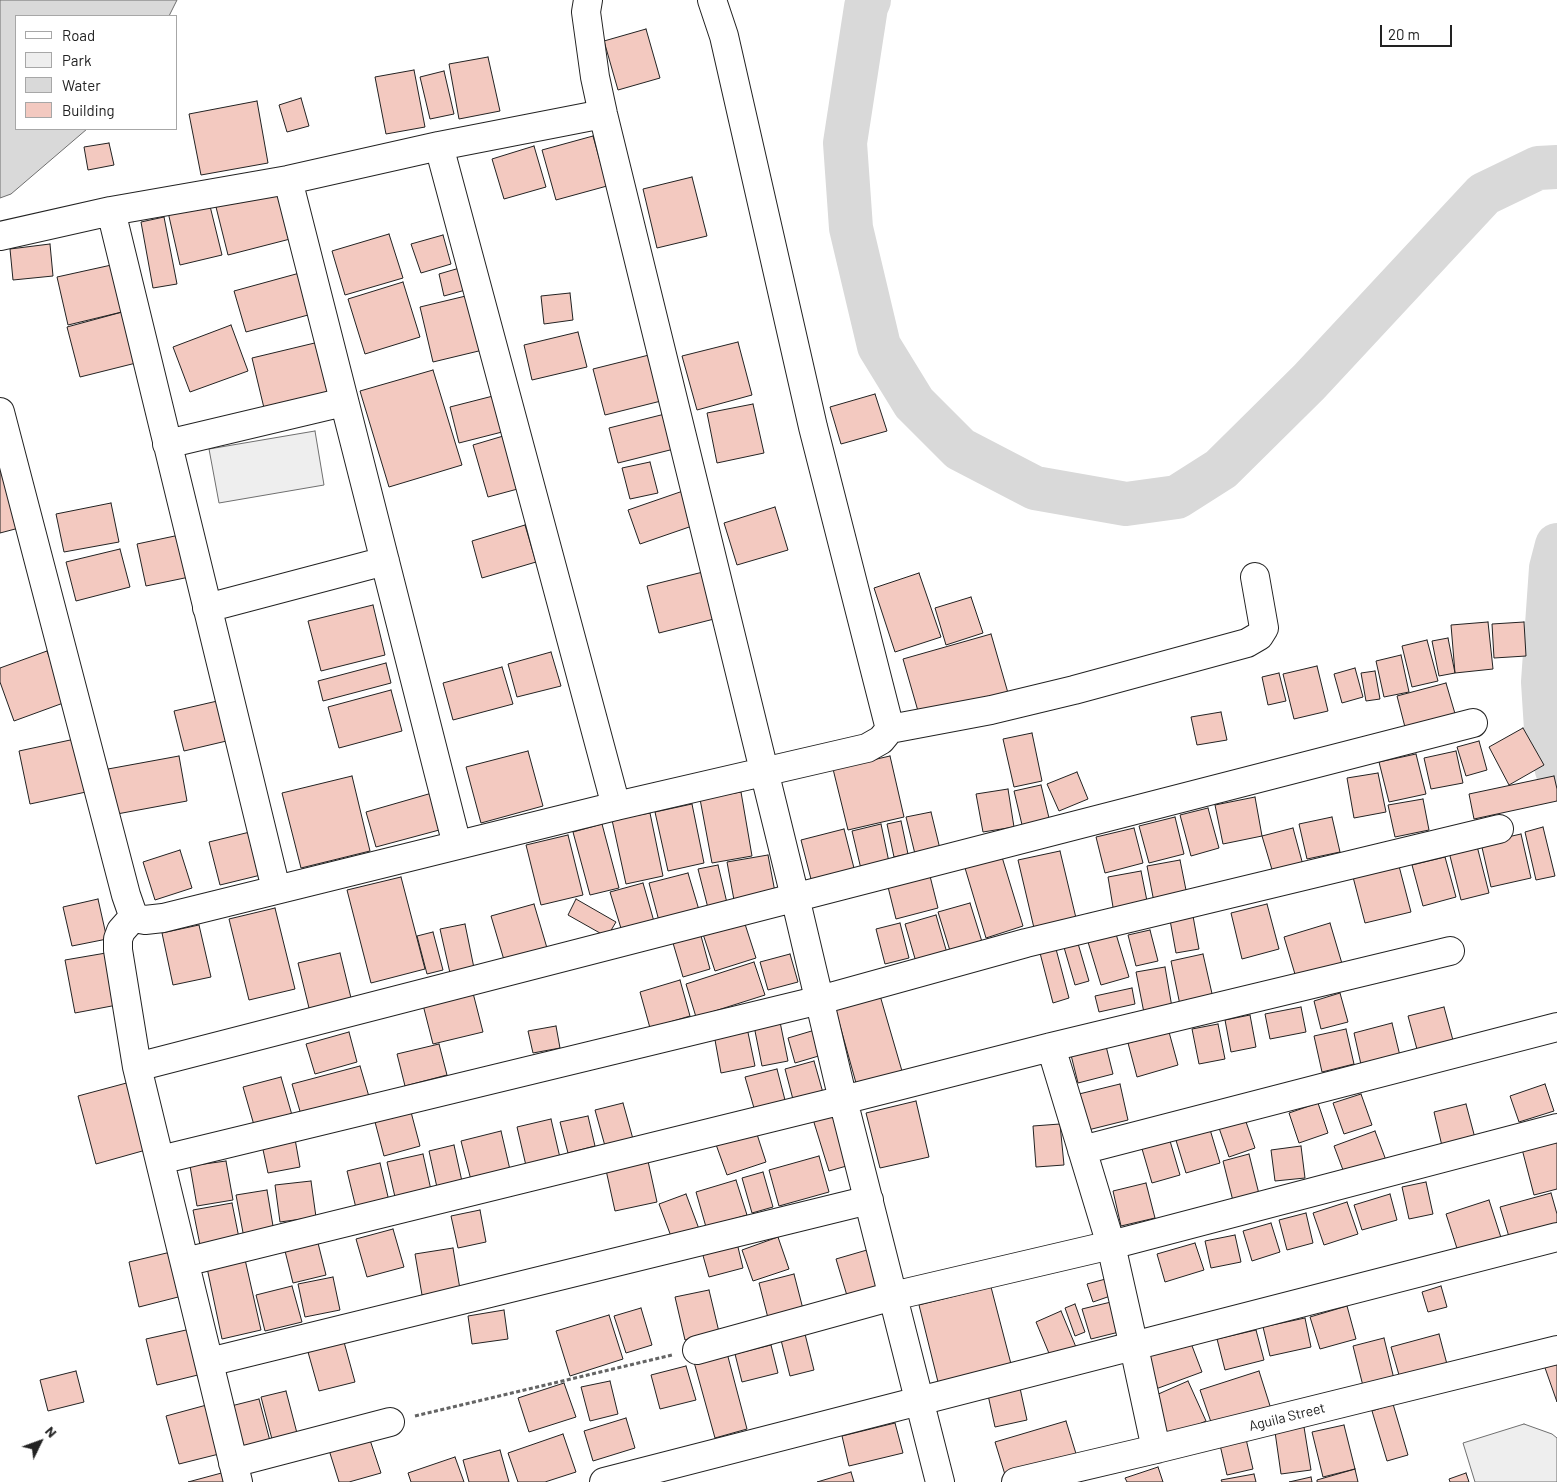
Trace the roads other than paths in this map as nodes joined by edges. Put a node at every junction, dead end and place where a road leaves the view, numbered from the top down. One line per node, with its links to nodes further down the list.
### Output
1 (588, 0): 3 (street)
2 (712, 0): 15 (street)
3 (603, 114): 4 (street); 16 (street)
4 (439, 146): 5 (street); 17 (street)
5 (288, 180): 6 (street); 8 (street)
6 (111, 211): 7 (street); 10 (street)
7 (0, 236)
8 (344, 402): 10 (street); 11 (street)
9 (0, 412): 22 (street)
10 (167, 444): 13 (street)
11 (385, 561): 13 (street); 19 (street)
12 (1255, 577): 15 (street)
13 (207, 608): 20 (street)
14 (1473, 723): 21 (street)
15 (890, 729): 16 (street)
16 (765, 771): 17 (street); 21 (street)
17 (616, 806): 19 (street)
18 (1499, 829): 24 (street)
19 (457, 845): 20 (street)
20 (276, 889): 22 (street)
21 (795, 897): 24 (street); 27 (street)
22 (134, 918): 27 (street)
23 (1450, 951): 26 (street)
24 (820, 1000): 28 (street); 31 (street)
25 (1557, 1027): 30 (street)
26 (1051, 1047): 28 (street); 30 (street)
27 (137, 1066): 31 (street)
28 (843, 1100): 32 (street); 35 (street)
29 (1557, 1128): 34 (street)
30 (1082, 1150): 34 (street)
31 (160, 1160): 35 (street)
32 (869, 1200): 36 (street); 40 (street)
33 (1557, 1238): 37 (street)
34 (1110, 1245): 36 (street); 37 (street)
35 (185, 1262): 40 (street)
36 (893, 1296): 38 (street); 41 (street)
37 (1134, 1347): 41 (street); 43 (street)
38 (697, 1350)
39 (1557, 1350): 43 (street, Aguila Street)
40 (209, 1362): 44 (street)
41 (919, 1400): 45 (street); 46 (street)
42 (390, 1422): 44 (street)
43 (1156, 1449): 47 (street, Aguila Street)
44 (236, 1473)
45 (604, 1482)
46 (940, 1482)
47 (1016, 1482)

